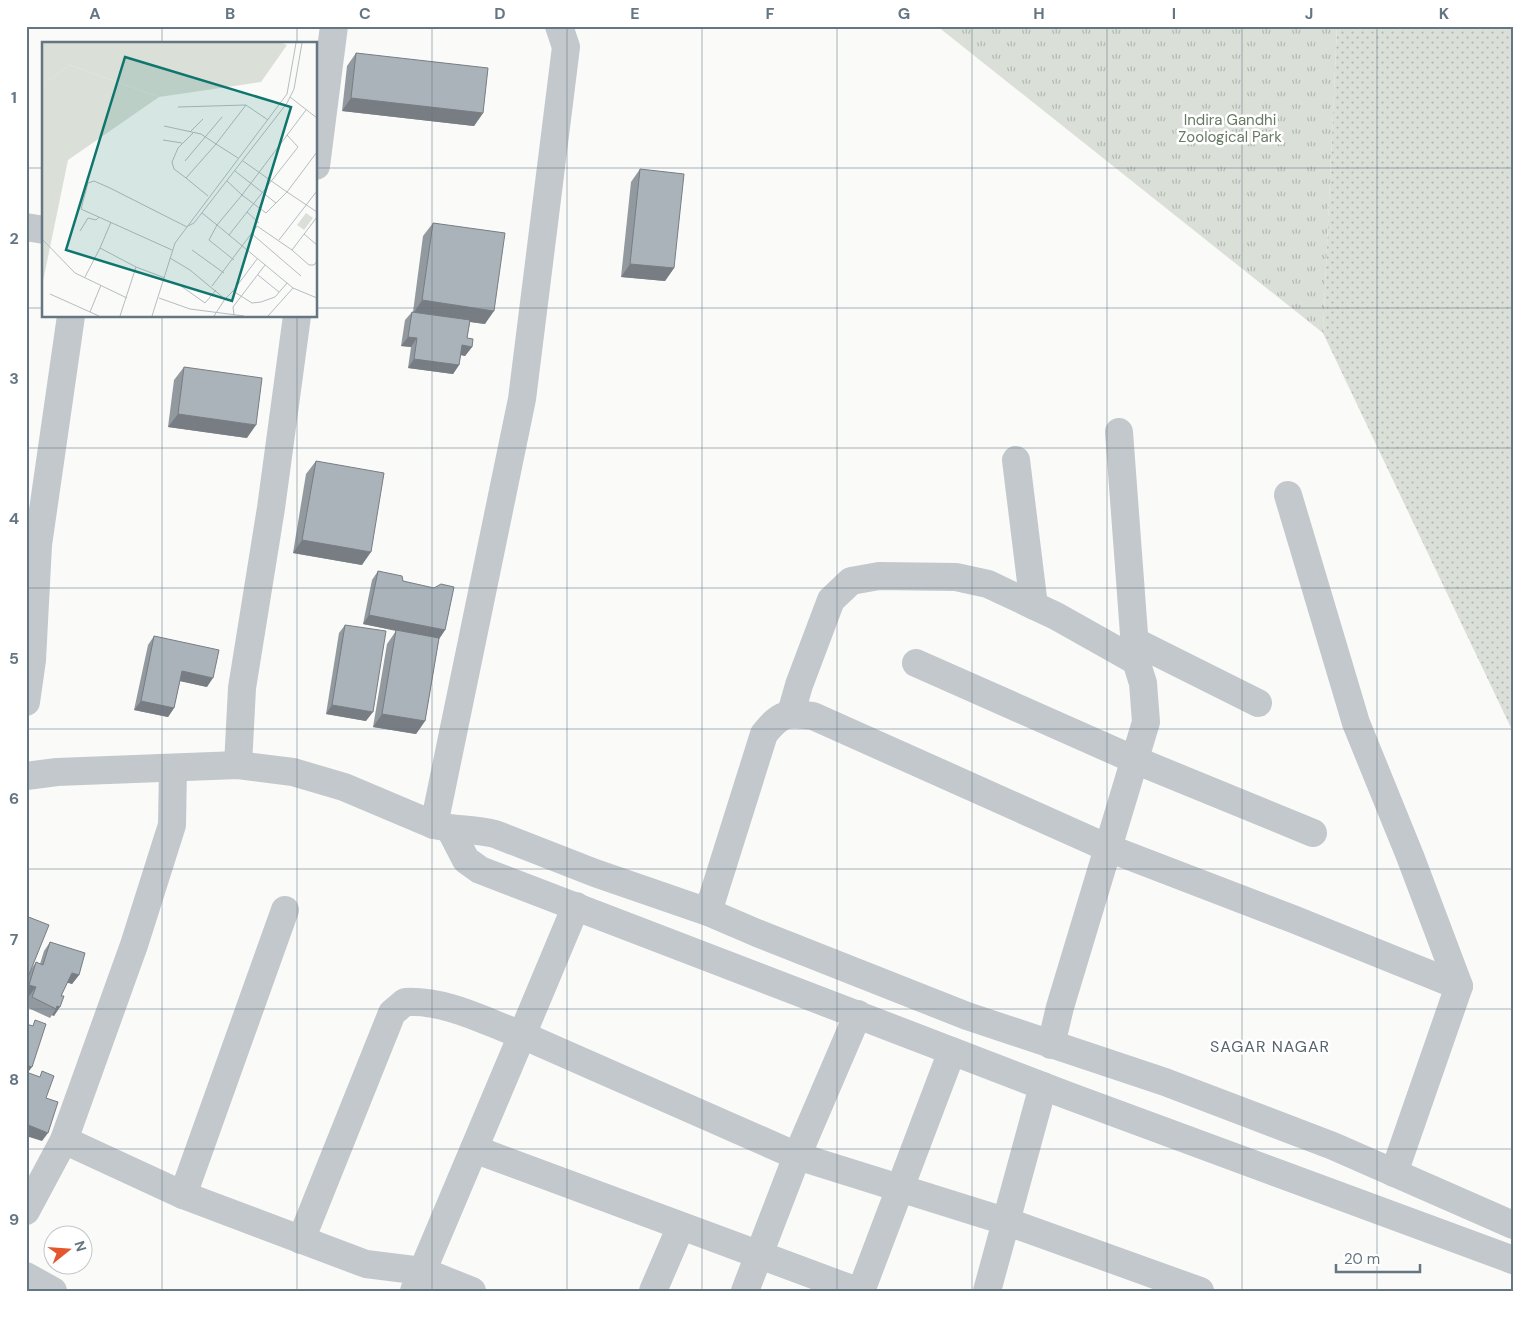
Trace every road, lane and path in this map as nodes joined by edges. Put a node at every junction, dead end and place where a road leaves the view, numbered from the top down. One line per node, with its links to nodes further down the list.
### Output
1 (334, 26): 3 (street)
2 (559, 26): 22 (street)
3 (318, 150)
4 (26, 227): 5 (street)
5 (42, 230)
6 (71, 318): 11 (street)
7 (297, 318): 19 (street)
8 (1119, 432): 13 (street)
9 (1016, 460): 12 (street)
10 (1288, 495): 28 (street)
11 (32, 545): 15 (street)
12 (1034, 606): 13 (street); 17 (street)
13 (1135, 651): 16 (street); 18 (street)
14 (916, 663): 18 (street)
15 (26, 702)
16 (1258, 703)
17 (791, 713): 24 (street); 27 (street)
18 (1135, 760): 23 (street); 24 (street)
19 (238, 765): 20 (street); 22 (street)
20 (173, 768): 21 (street); 34 (street)
21 (26, 776)
22 (442, 827): 25 (street); 27 (street)
23 (1313, 833)
24 (1108, 848): 28 (street); 31 (street)
25 (576, 906): 29 (street); 30 (street)
26 (285, 910): 40 (street)
27 (708, 912): 31 (street)
28 (1459, 986): 37 (street)
29 (858, 1014): 32 (street); 36 (street)
30 (522, 1035): 35 (street); 36 (street); 45 (street)
31 (1051, 1045): 37 (street)
32 (952, 1051): 33 (street); 39 (street)
33 (1043, 1086): 42 (street); 47 (street)
34 (64, 1140): 38 (street); 40 (street)
35 (474, 1149): 44 (street); 49 (street)
36 (797, 1156): 39 (street); 46 (street)
37 (1394, 1173): 43 (street)
38 (35, 1177): 41 (street)
39 (901, 1189): 42 (street); 54 (street)
40 (183, 1195): 45 (street)
41 (26, 1212)
42 (1008, 1222): 55 (street); 56 (street)
43 (1513, 1224)
44 (681, 1226): 46 (street); 52 (street)
45 (301, 1240): 49 (street)
46 (759, 1254): 53 (street); 54 (street)
47 (1513, 1260)
48 (26, 1276): 50 (street)
49 (418, 1281): 51 (street)
50 (53, 1291)
51 (472, 1291)
52 (653, 1291)
53 (745, 1291)
54 (859, 1291)
55 (987, 1291)
56 (1200, 1291)

